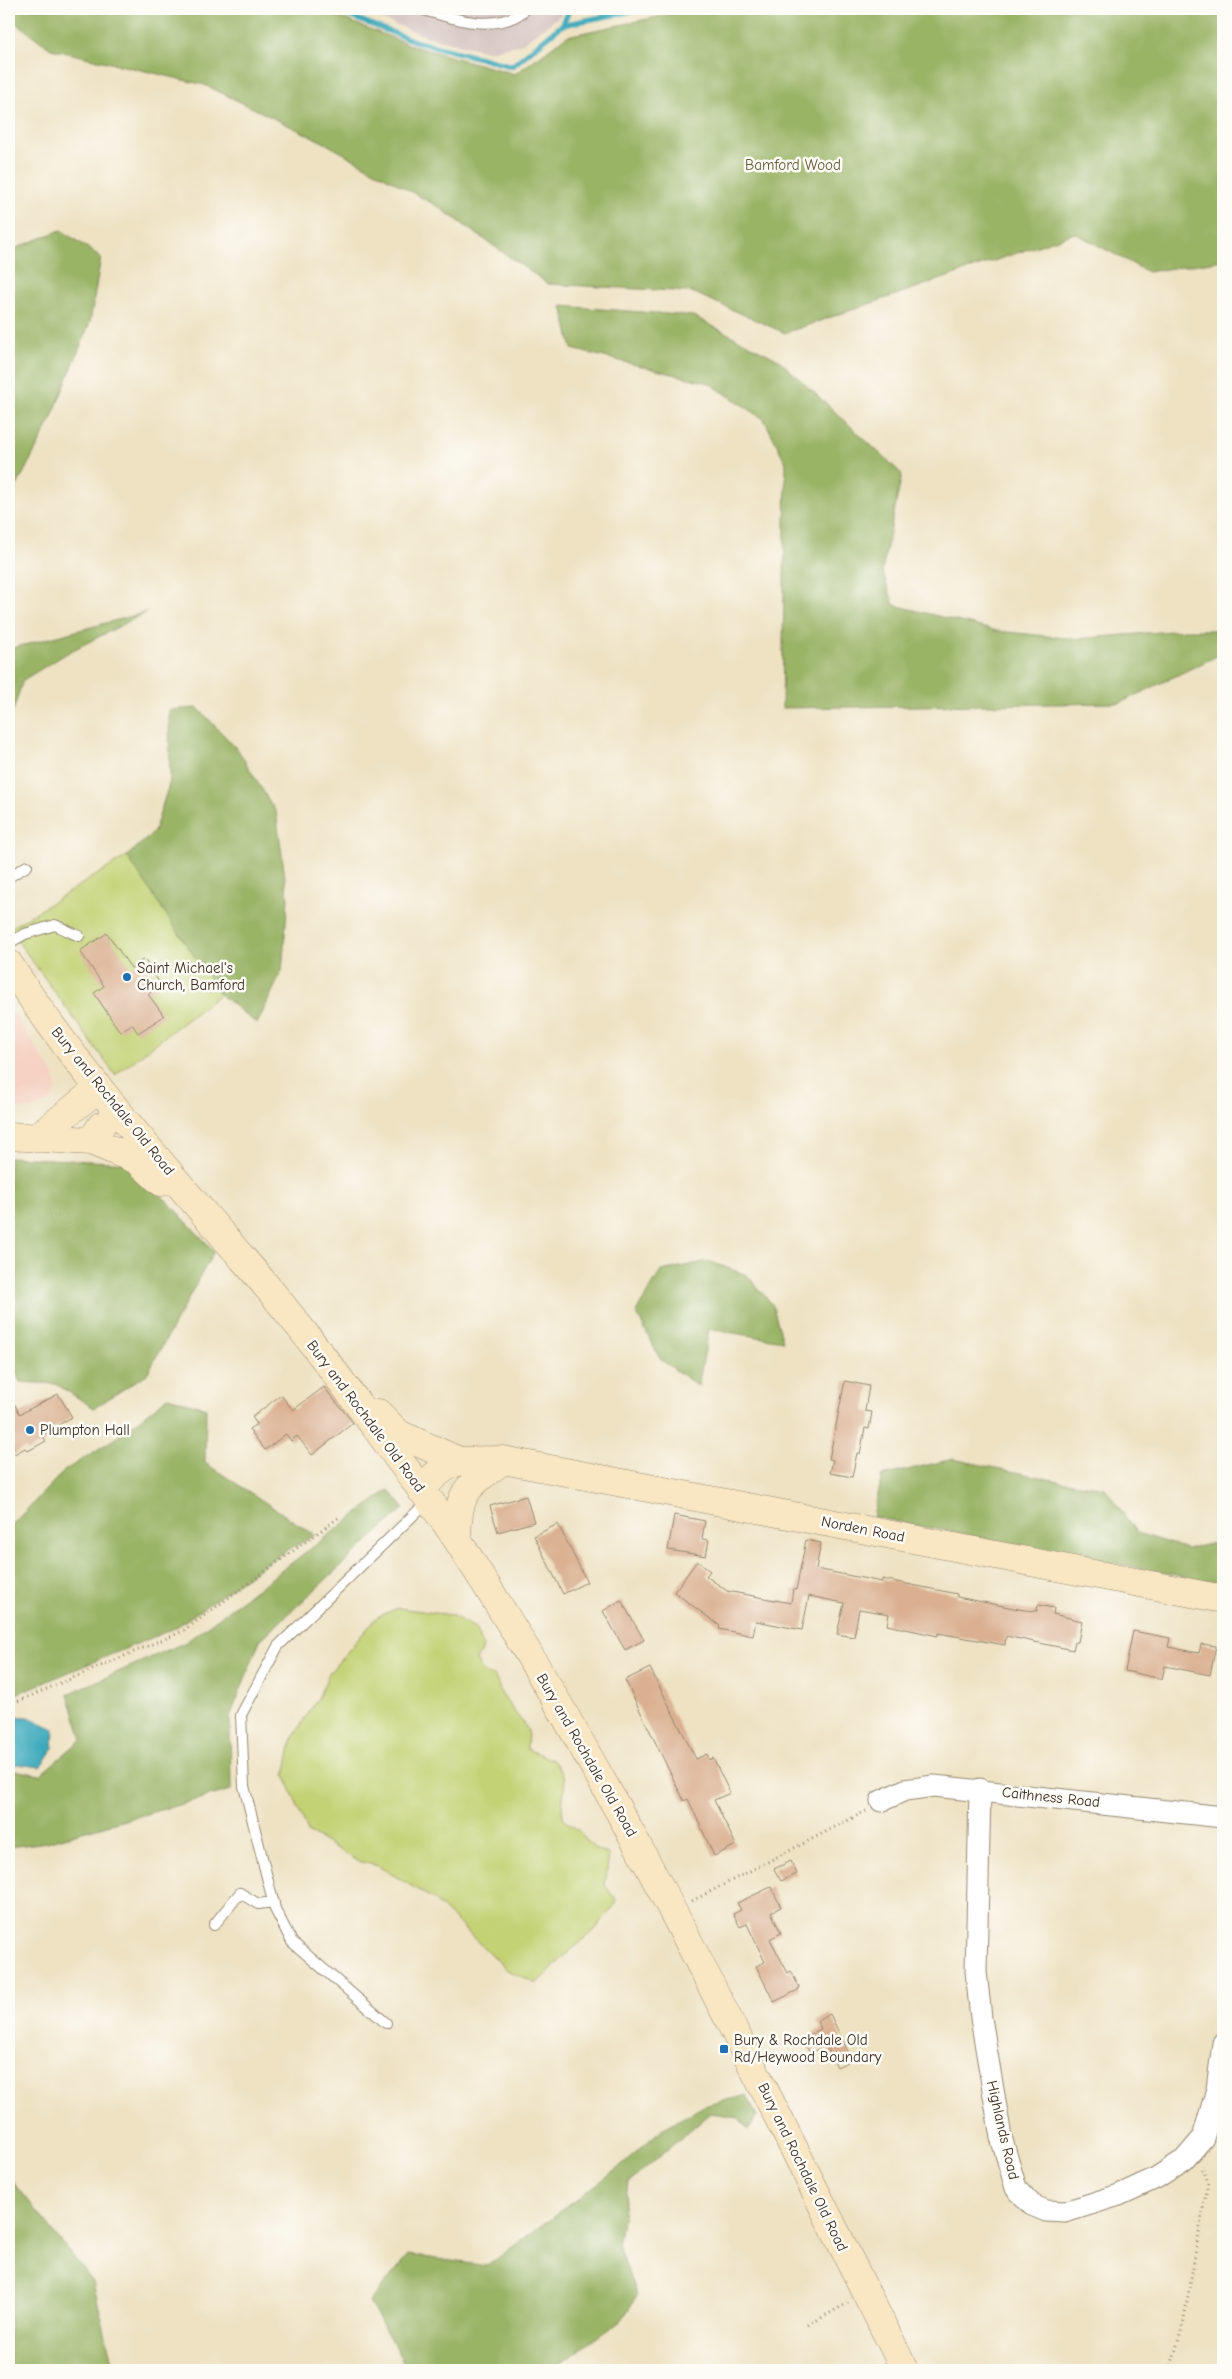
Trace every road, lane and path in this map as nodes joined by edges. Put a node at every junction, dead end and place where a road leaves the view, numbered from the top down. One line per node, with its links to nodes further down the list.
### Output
1 (421, 9): 2 (lane)
2 (526, 9)
3 (27, 866): 4 (lane)
4 (9, 877)
5 (79, 936): 6 (lane)
6 (9, 943)
7 (9, 964): 8 (main road, Bury and Rochdale Old Road)
8 (106, 1097): 10 (main road); 12 (main road); 14 (main road, Bury and Rochdale Old Road)
9 (9, 1136): 10 (main road, Bury and Rochdale Old Road)
10 (36, 1138): 12 (main road, Bury and Rochdale Old Road)
11 (1223, 1138): 13 (path)
12 (91, 1141): 14 (main road, Bury and Rochdale Old Road)
13 (1223, 1158)
14 (242, 1257): 15 (main road, Bury and Rochdale Old Road)
15 (325, 1358): 16 (main road); 18 (main road, Bury and Rochdale Old Road)
16 (457, 1460): 17 (main road, Norden Road); 18 (main road)
17 (504, 1460): 18 (main road); 20 (main road); 21 (main road, Norden Road)
18 (425, 1495): 20 (main road, Bury and Rochdale Old Road); 26 (lane)
19 (341, 1516): 22 (path)
20 (457, 1539): 27 (main road, Bury and Rochdale Old Road)
21 (1223, 1599)
22 (9, 1705)
23 (980, 1790): 24 (street, Caithness Road); 25 (street, Caithness Road); 31 (street, Highlands Road)
24 (881, 1801): 27 (path)
25 (1223, 1816)
26 (274, 1902): 28 (lane); 29 (lane)
27 (673, 1910): 32 (main road, Bury and Rochdale Old Road)
28 (214, 1925)
29 (386, 2023)
30 (1223, 2043): 31 (street, Highlands Road)
31 (1194, 2148): 35 (path)
32 (866, 2294): 33 (path); 34 (main road, Bury and Rochdale Old Road)
33 (808, 2325)
34 (905, 2370)
35 (1170, 2370)

